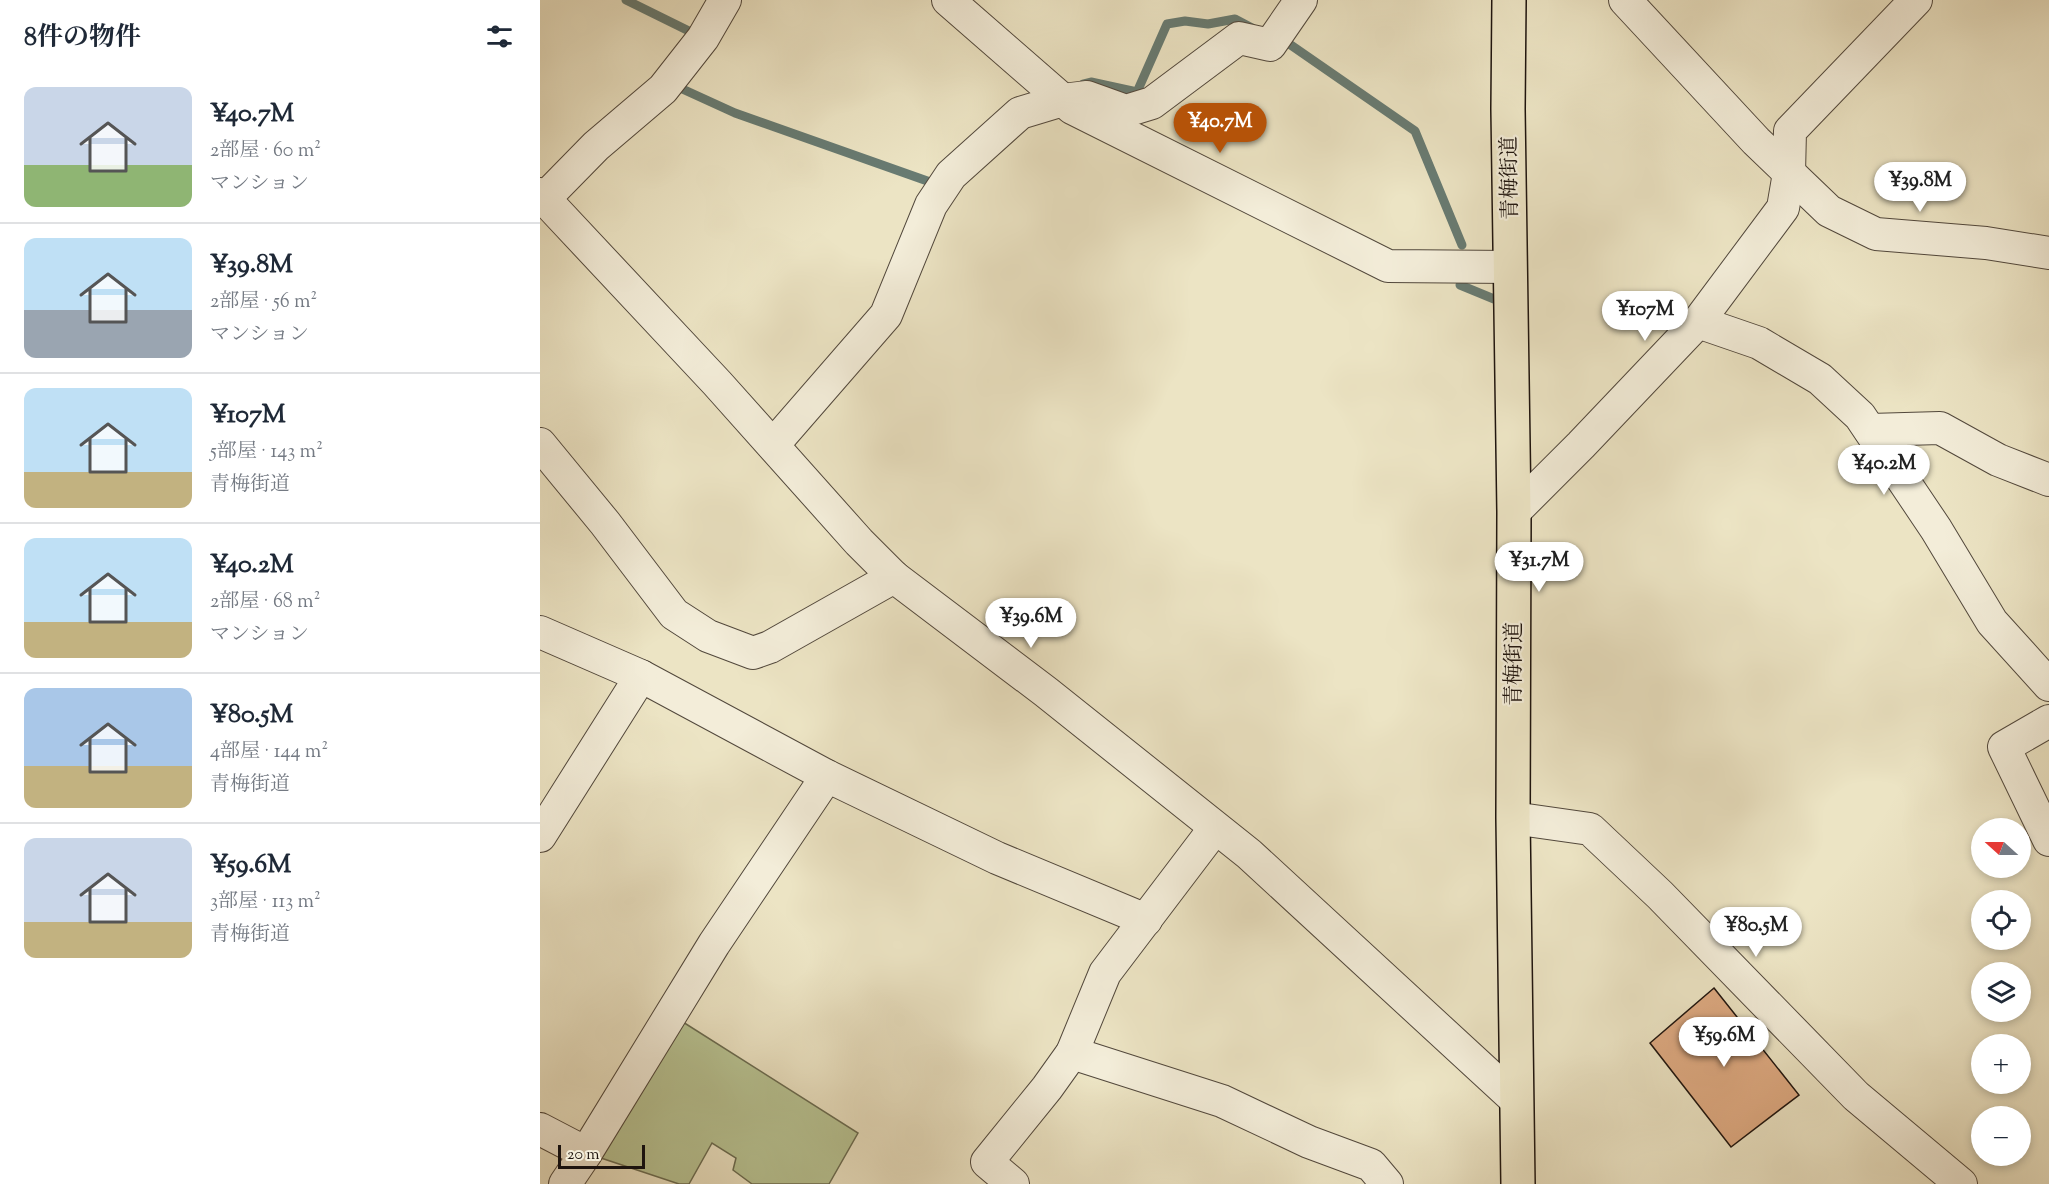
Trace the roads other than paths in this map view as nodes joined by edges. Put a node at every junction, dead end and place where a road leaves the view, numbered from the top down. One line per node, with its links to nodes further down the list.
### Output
1 (725, 0): 9 (street)
2 (948, 0): 7 (street)
3 (1301, 0): 7 (street)
4 (1509, 0): 11 (main road, 青梅街道)
5 (1625, 0): 8 (street)
6 (1916, 0): 8 (street)
7 (1063, 100): 11 (street); 15 (street)
8 (1789, 173): 10 (street); 12 (street)
9 (543, 196): 15 (street)
10 (2049, 253)
11 (1510, 267): 17 (main road, 青梅街道)
12 (1698, 322): 13 (street); 17 (street)
13 (1870, 430): 16 (street); 21 (street)
14 (540, 444): 18 (street)
15 (773, 445): 18 (street)
16 (2049, 480)
17 (1514, 512): 24 (main road, 青梅街道)
18 (894, 577): 25 (street)
19 (540, 632): 20 (street)
20 (641, 676): 23 (street); 26 (street)
21 (2049, 685)
22 (2049, 721): 27 (street)
23 (827, 776): 28 (street); 32 (street)
24 (1513, 818): 30 (main road, 青梅街道); 38 (street)
25 (1215, 828): 28 (street); 30 (street)
26 (540, 836)
27 (2049, 840)
28 (1146, 920): 29 (street)
29 (1072, 1053): 33 (street); 36 (street)
30 (1516, 1100): 37 (main road, 青梅街道)
31 (540, 1129): 32 (street)
32 (586, 1153): 34 (street)
33 (979, 1173): 35 (street)
34 (566, 1184)
35 (1013, 1184)
36 (1387, 1184)
37 (1518, 1184)
38 (1960, 1184)

